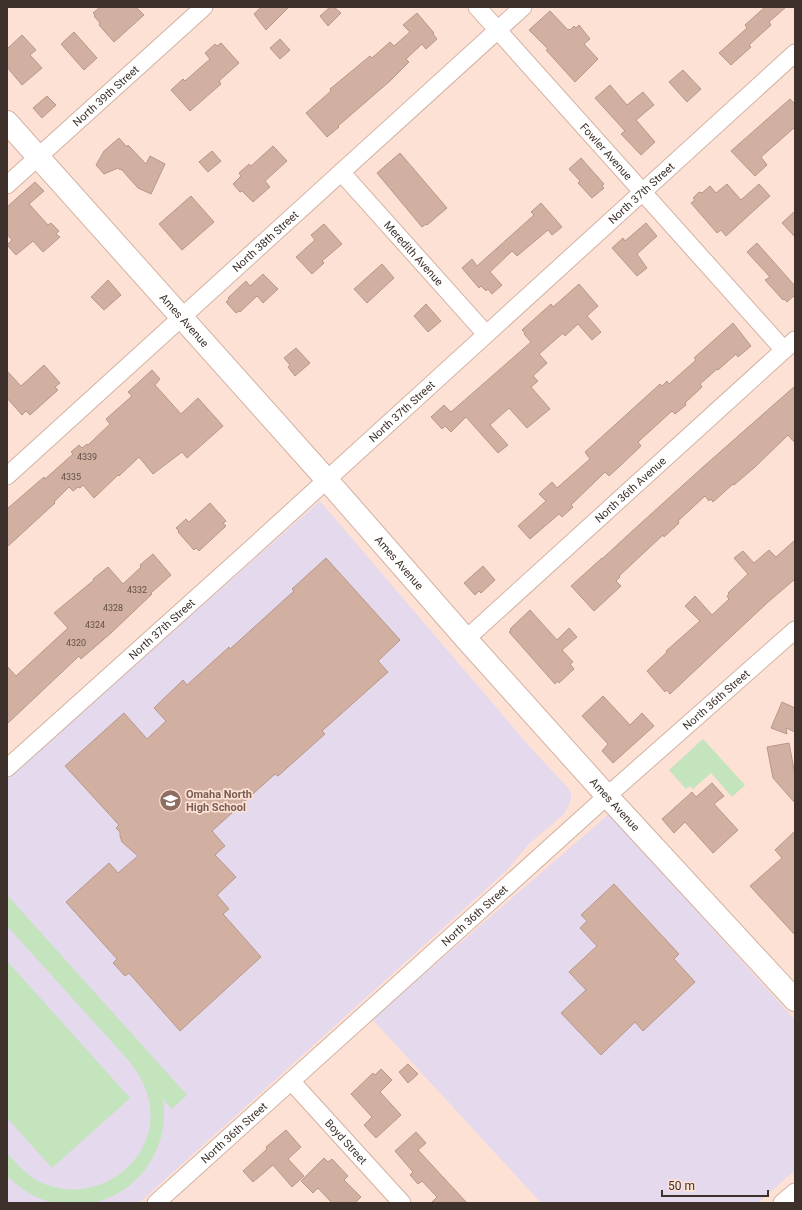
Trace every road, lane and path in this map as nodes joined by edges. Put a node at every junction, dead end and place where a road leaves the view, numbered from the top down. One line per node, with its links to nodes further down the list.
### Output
1 (204, 7): 7 (street, North 39th Street)
2 (478, 7): 4 (street, Fowler Avenue)
3 (523, 7): 4 (street, North 38th Street)
4 (498, 30): 8 (street, North 38th Street); 10 (street, Fowler Avenue)
5 (795, 53): 10 (street, North 37th Street)
6 (7, 122): 7 (main road, Ames Avenue)
7 (38, 157): 9 (street, North 39th Street); 11 (main road, Ames Avenue)
8 (341, 172): 11 (street, North 38th Street); 12 (street, Meredith Avenue)
9 (7, 185)
10 (642, 192): 12 (street, North 37th Street); 13 (street, Fowler Avenue)
11 (181, 317): 14 (street, North 38th Street); 15 (main road, Ames Avenue)
12 (486, 334): 15 (street, North 37th Street)
13 (789, 345): 17 (street, North 36th Avenue)
14 (7, 476)
15 (327, 480): 17 (main road, Ames Avenue); 18 (street, North 37th Street)
16 (795, 630): 19 (street, North 36th Street)
17 (466, 639): 19 (main road, Ames Avenue)
18 (8, 766)
19 (608, 796): 20 (main road, Ames Avenue); 21 (street, North 36th Street)
20 (795, 1000)
21 (291, 1081): 23 (street, North 36th Street); 24 (street, Boyd Street)
22 (795, 1192): 25 (street)
23 (156, 1203)
24 (402, 1203)
25 (782, 1203)

